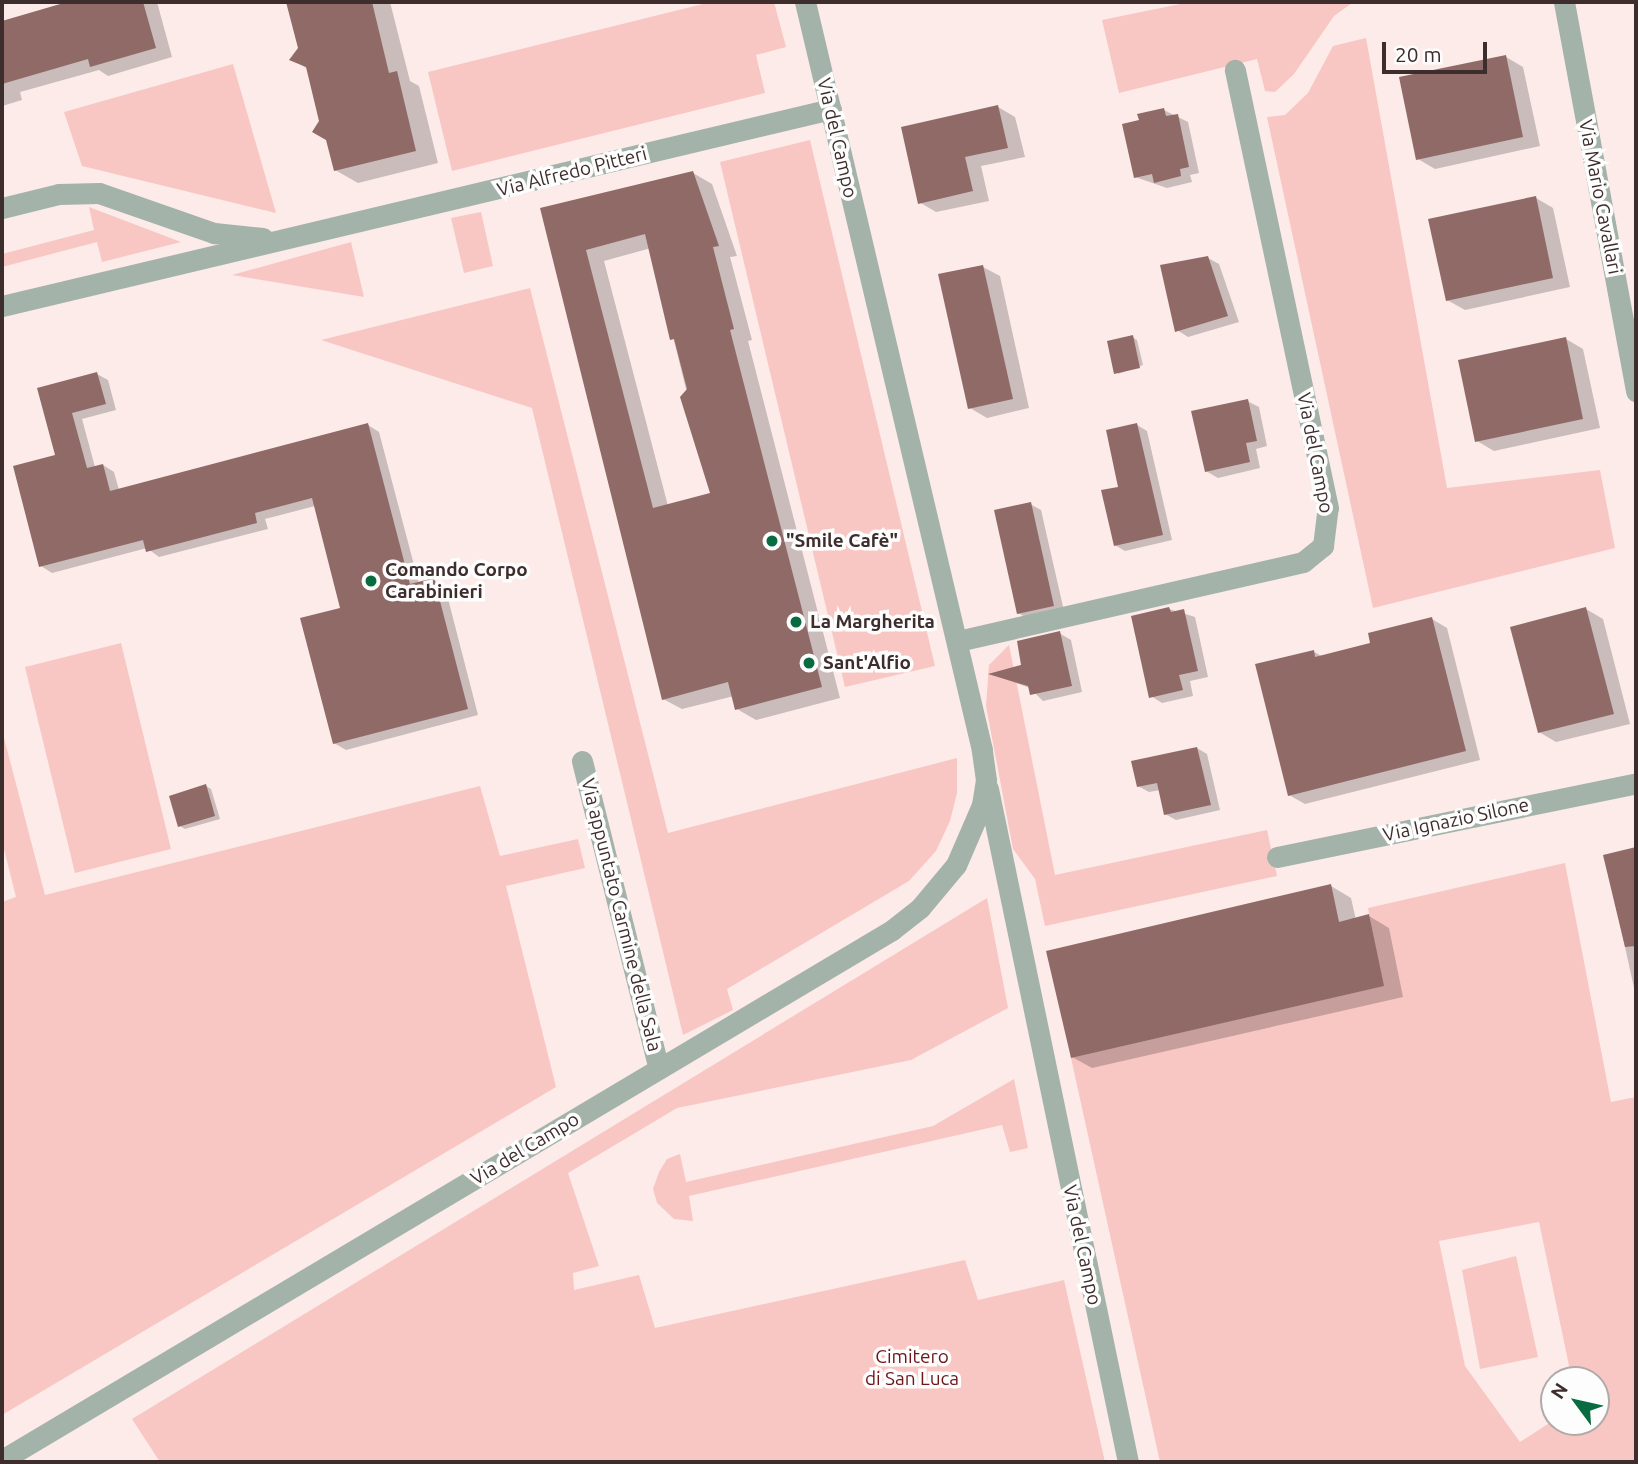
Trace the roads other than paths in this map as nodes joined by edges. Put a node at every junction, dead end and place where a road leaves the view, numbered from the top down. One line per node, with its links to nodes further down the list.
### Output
1 (805, 2): 4 (street, Via del Campo)
2 (1564, 2): 8 (street, Via Mario Cavallari)
3 (1235, 70): 9 (street, Via del Campo)
4 (831, 109): 6 (street, Via Alfredo Pitteri); 9 (street, Via del Campo)
5 (2, 208): 6 (street, Via Alfredo Pitteri)
6 (314, 234): 7 (street, Via Alfredo Pitteri)
7 (2, 306)
8 (1636, 391)
9 (958, 641): 11 (street, Via del Campo)
10 (582, 761): 14 (street, Via appuntato Carmine della Sala)
11 (986, 780): 14 (street, Via del Campo); 16 (street, Via del Campo)
12 (1636, 783): 13 (street, Via Ignazio Silone)
13 (1277, 857)
14 (659, 1069): 15 (street, Via del Campo)
15 (2, 1460)
16 (1128, 1462)

